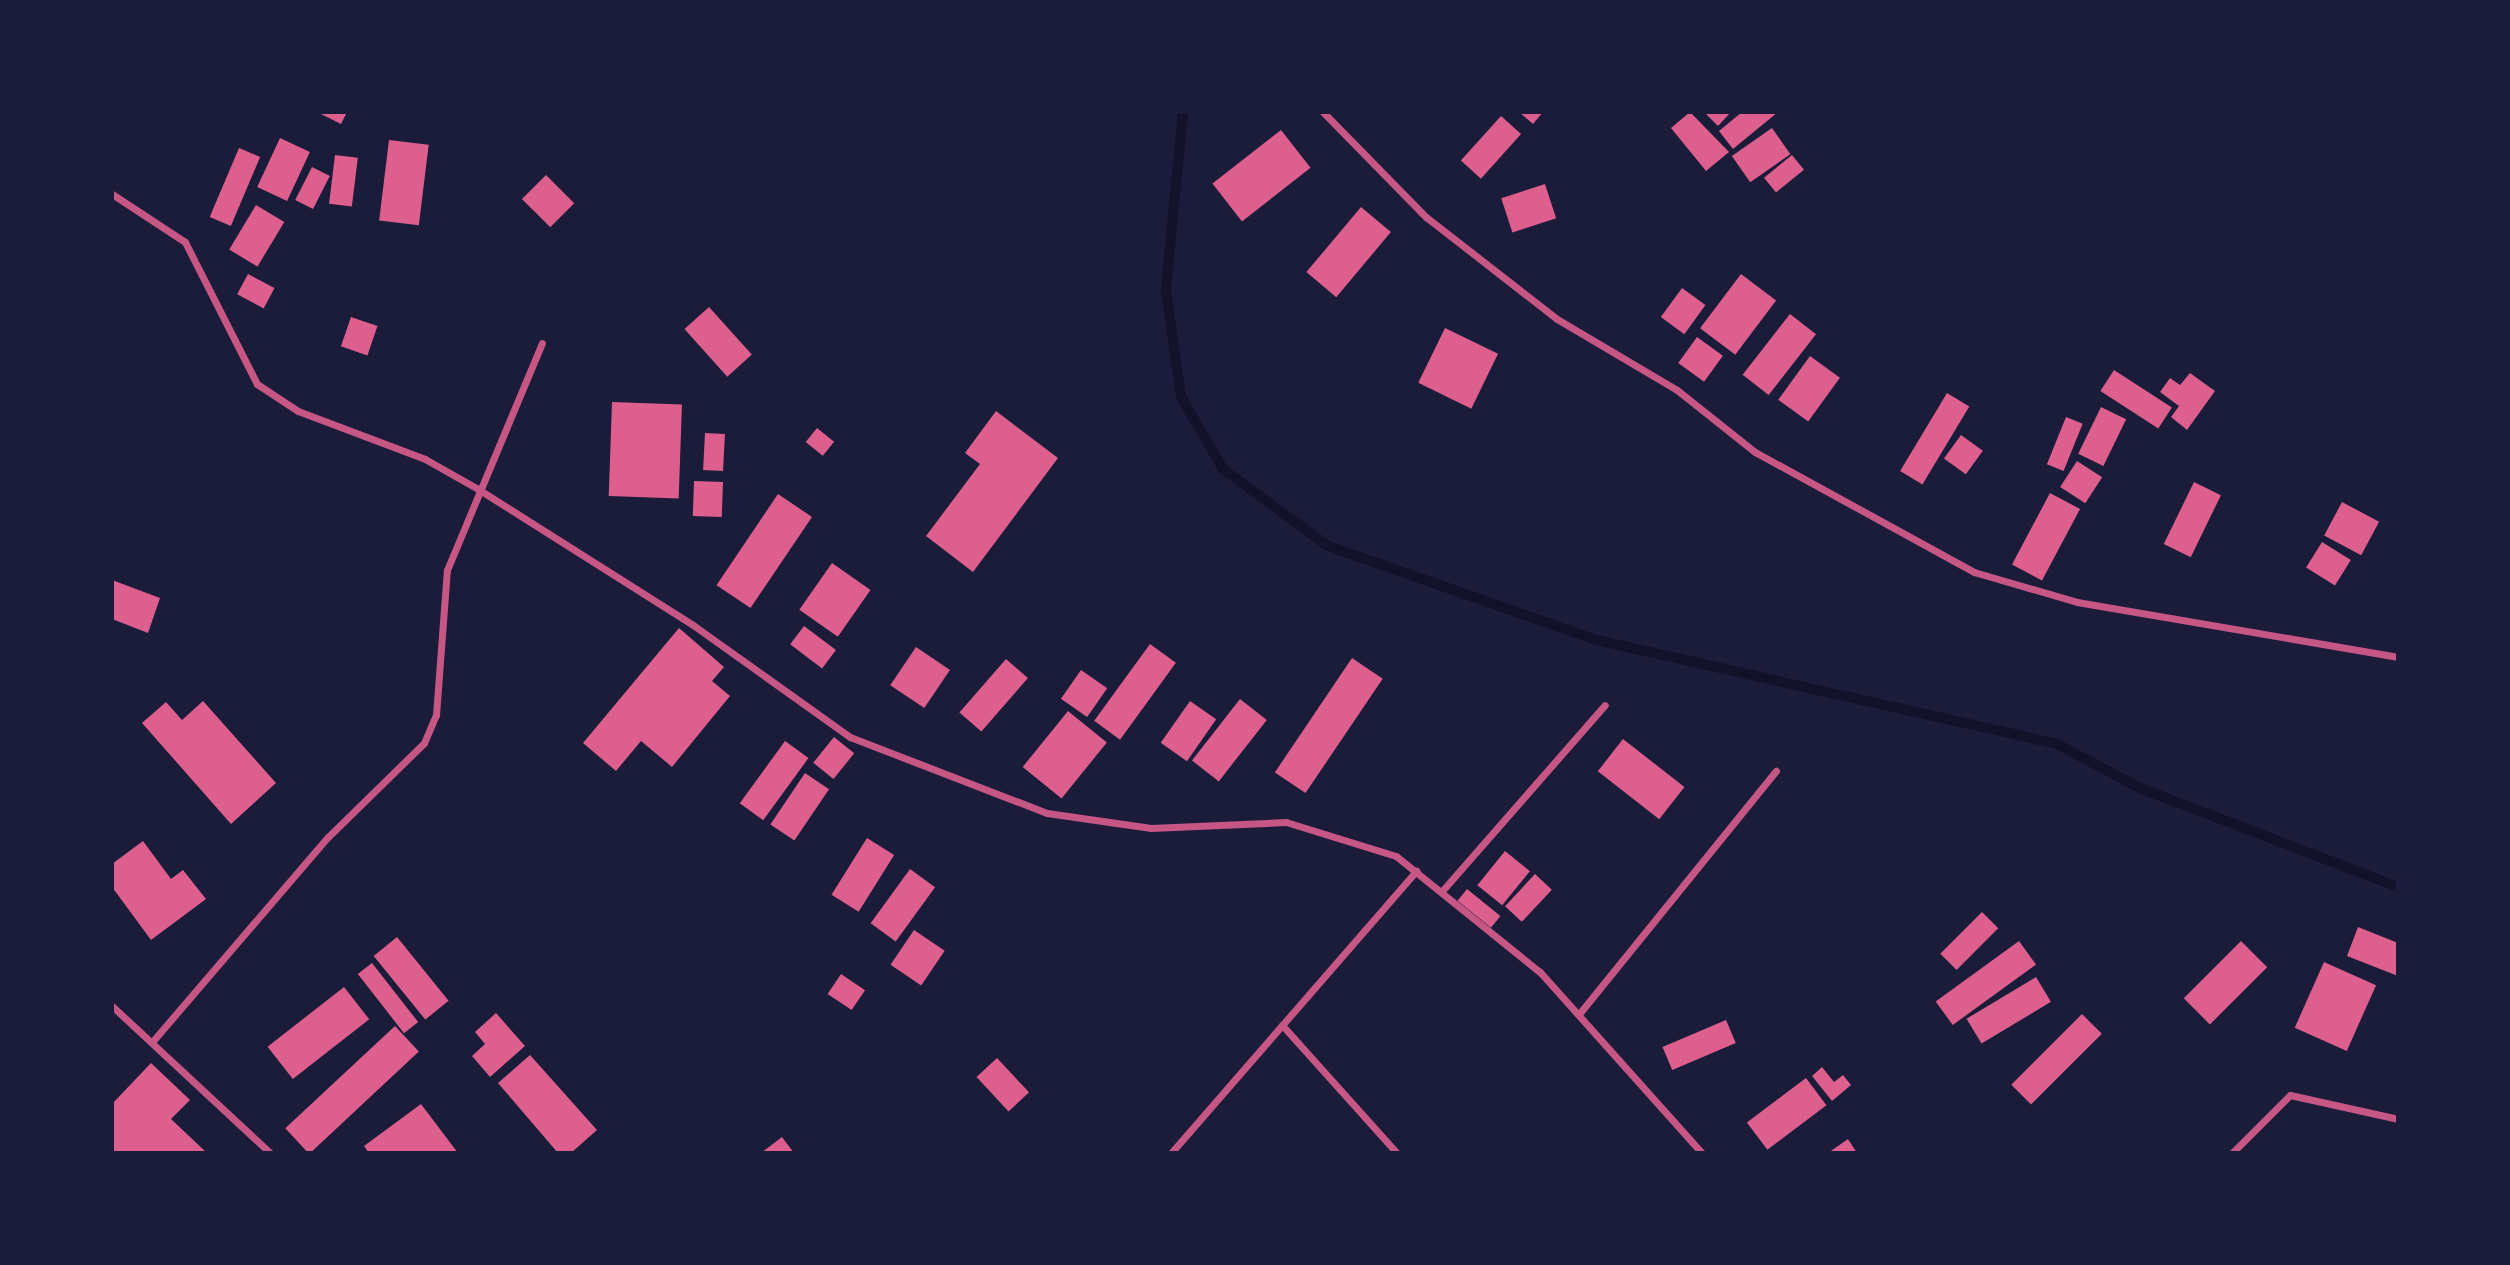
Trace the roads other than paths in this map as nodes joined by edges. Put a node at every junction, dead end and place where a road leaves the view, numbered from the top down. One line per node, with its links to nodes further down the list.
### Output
1 (1323, 112): 5 (street)
2 (112, 194): 4 (street)
3 (542, 343): 4 (street)
4 (478, 489): 8 (street); 13 (street)
5 (2398, 657)
6 (1605, 705): 9 (street)
7 (1776, 771): 11 (street)
8 (1416, 871): 9 (street); 12 (street)
9 (1443, 891): 11 (street)
10 (112, 1006): 13 (street)
11 (1579, 1014): 18 (street)
12 (1282, 1025): 16 (street); 17 (street)
13 (152, 1041): 15 (street)
14 (2398, 1119): 19 (street)
15 (270, 1153)
16 (1171, 1153)
17 (1397, 1153)
18 (1702, 1153)
19 (2232, 1153)

